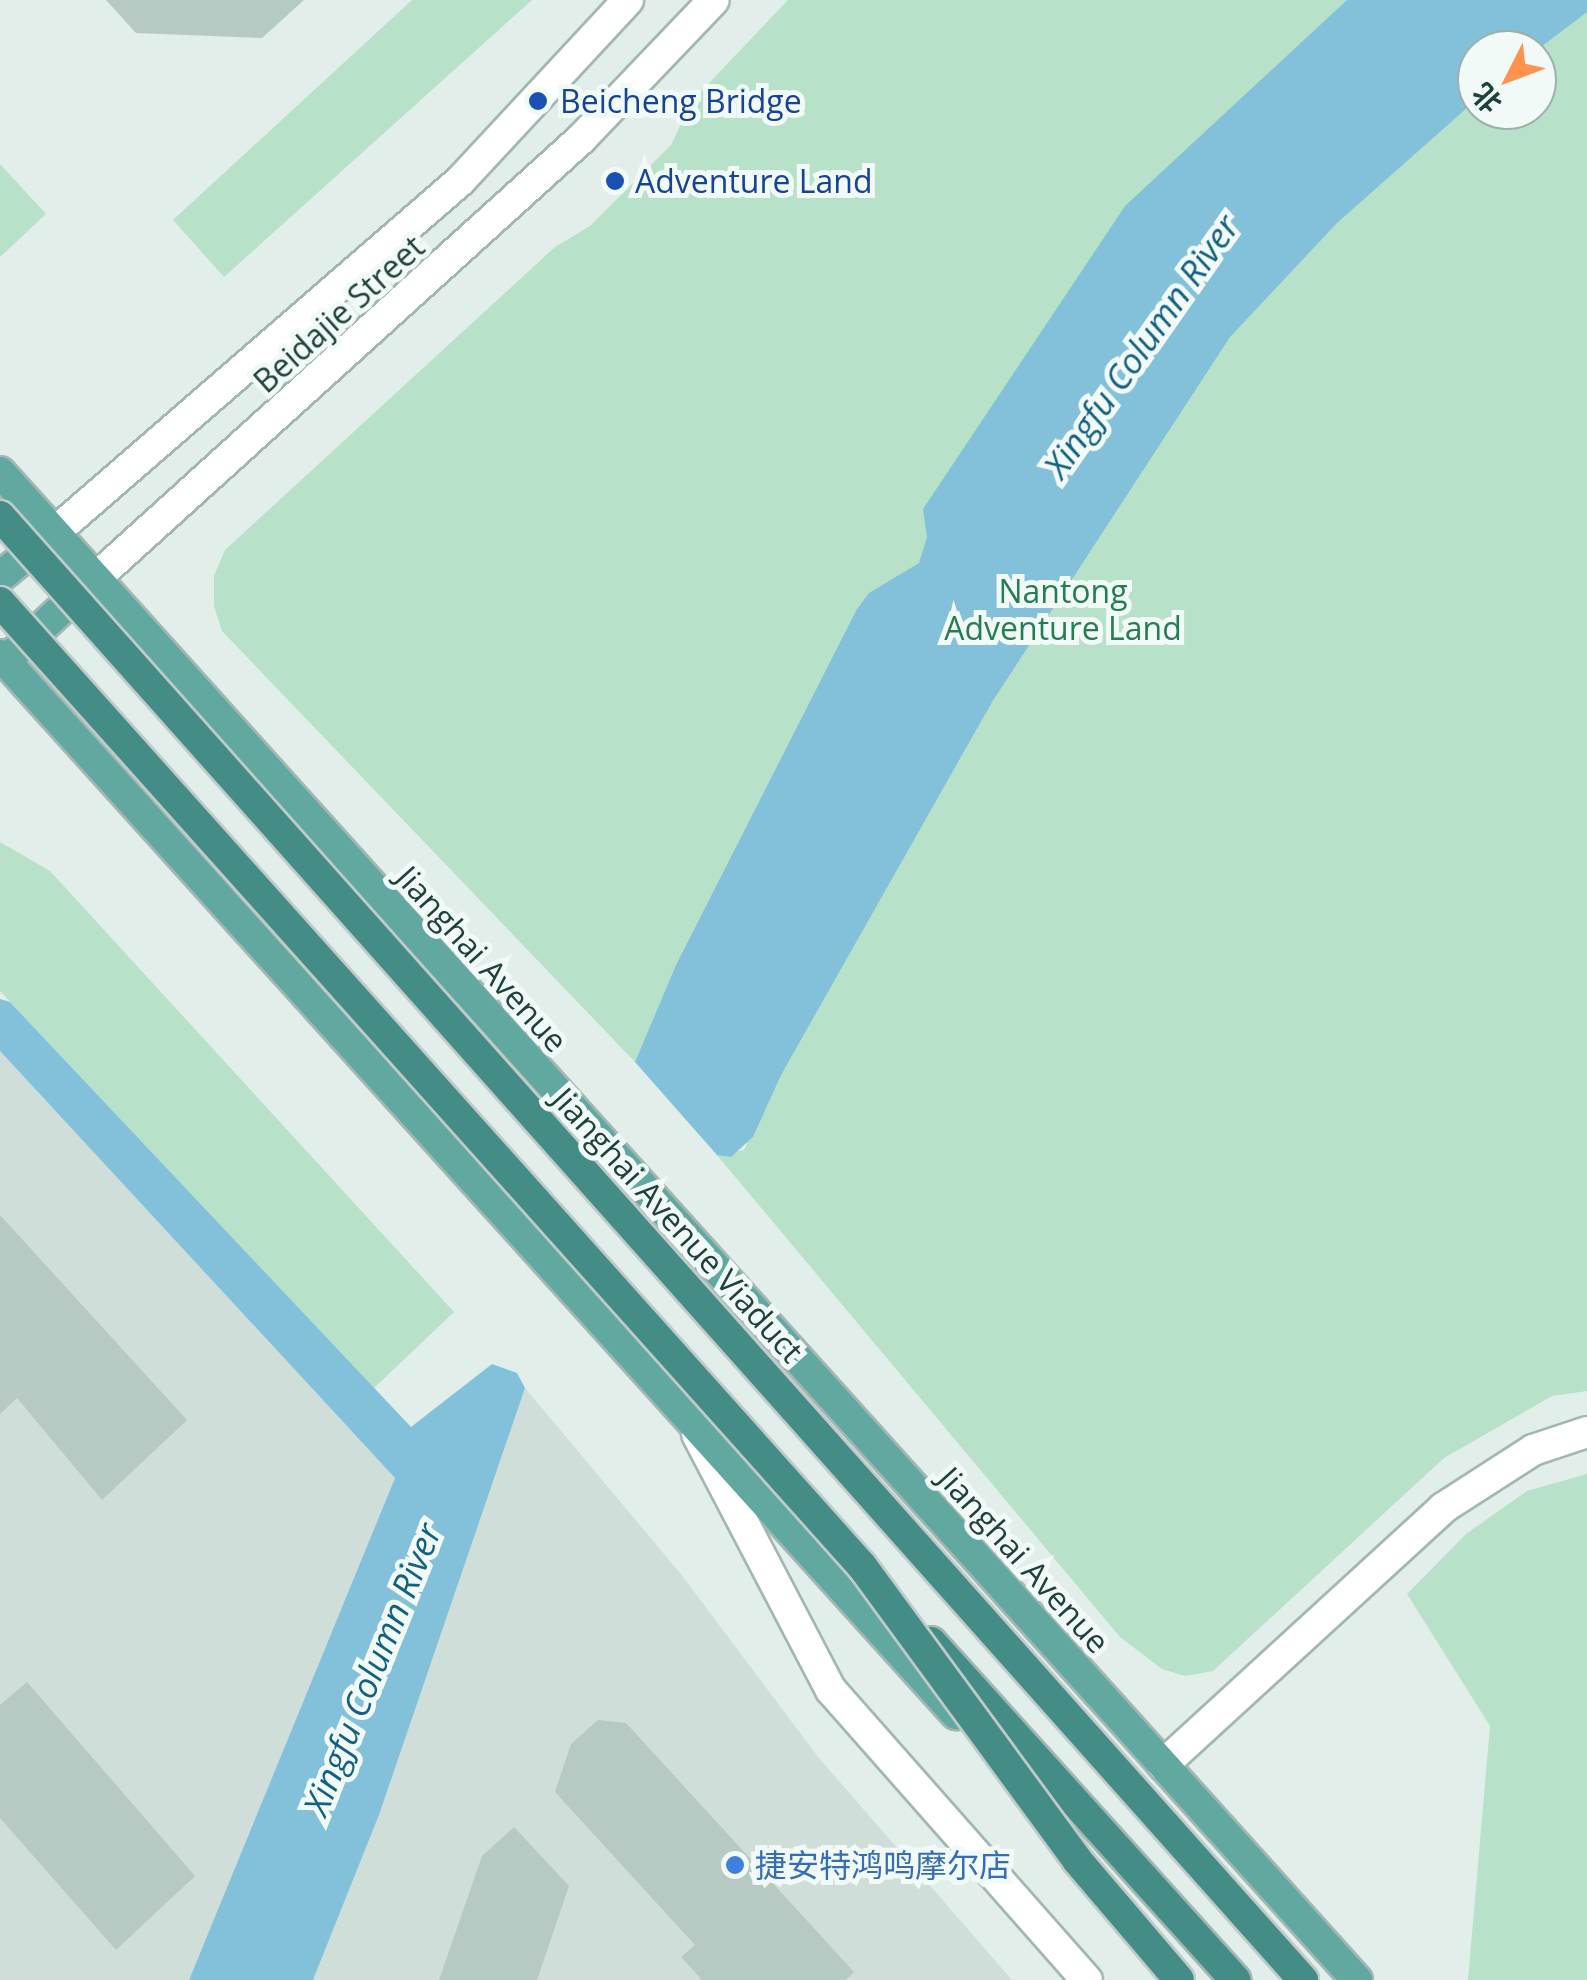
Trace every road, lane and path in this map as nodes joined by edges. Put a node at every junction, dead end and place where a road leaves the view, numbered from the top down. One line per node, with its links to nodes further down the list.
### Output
1 (628, 0): 5 (main road, Beidajie Street)
2 (714, 0): 7 (main road, Beidajie Street)
3 (0, 472): 5 (main road, Jianghai Avenue)
4 (0, 516): 18 (highway, Jianghai Avenue Viaduct, bridge)
5 (54, 533): 6 (main road, Beidajie Street); 7 (main road, Jianghai Avenue)
6 (0, 578)
7 (96, 578): 9 (main road, Beidajie Street); 13 (main road, Jianghai Avenue)
8 (0, 602): 12 (highway, bridge)
9 (2, 661): 10 (main road)
10 (684, 1410): 14 (main road); 16 (main road)
11 (1587, 1432): 13 (main road)
12 (862, 1566): 15 (highway, bridge); 17 (highway, bridge)
13 (1163, 1765): 19 (main road, Jianghai Avenue)
14 (1087, 1980)
15 (1179, 1980)
16 (1194, 1980)
17 (1235, 1980)
18 (1303, 1980)
19 (1357, 1980)

